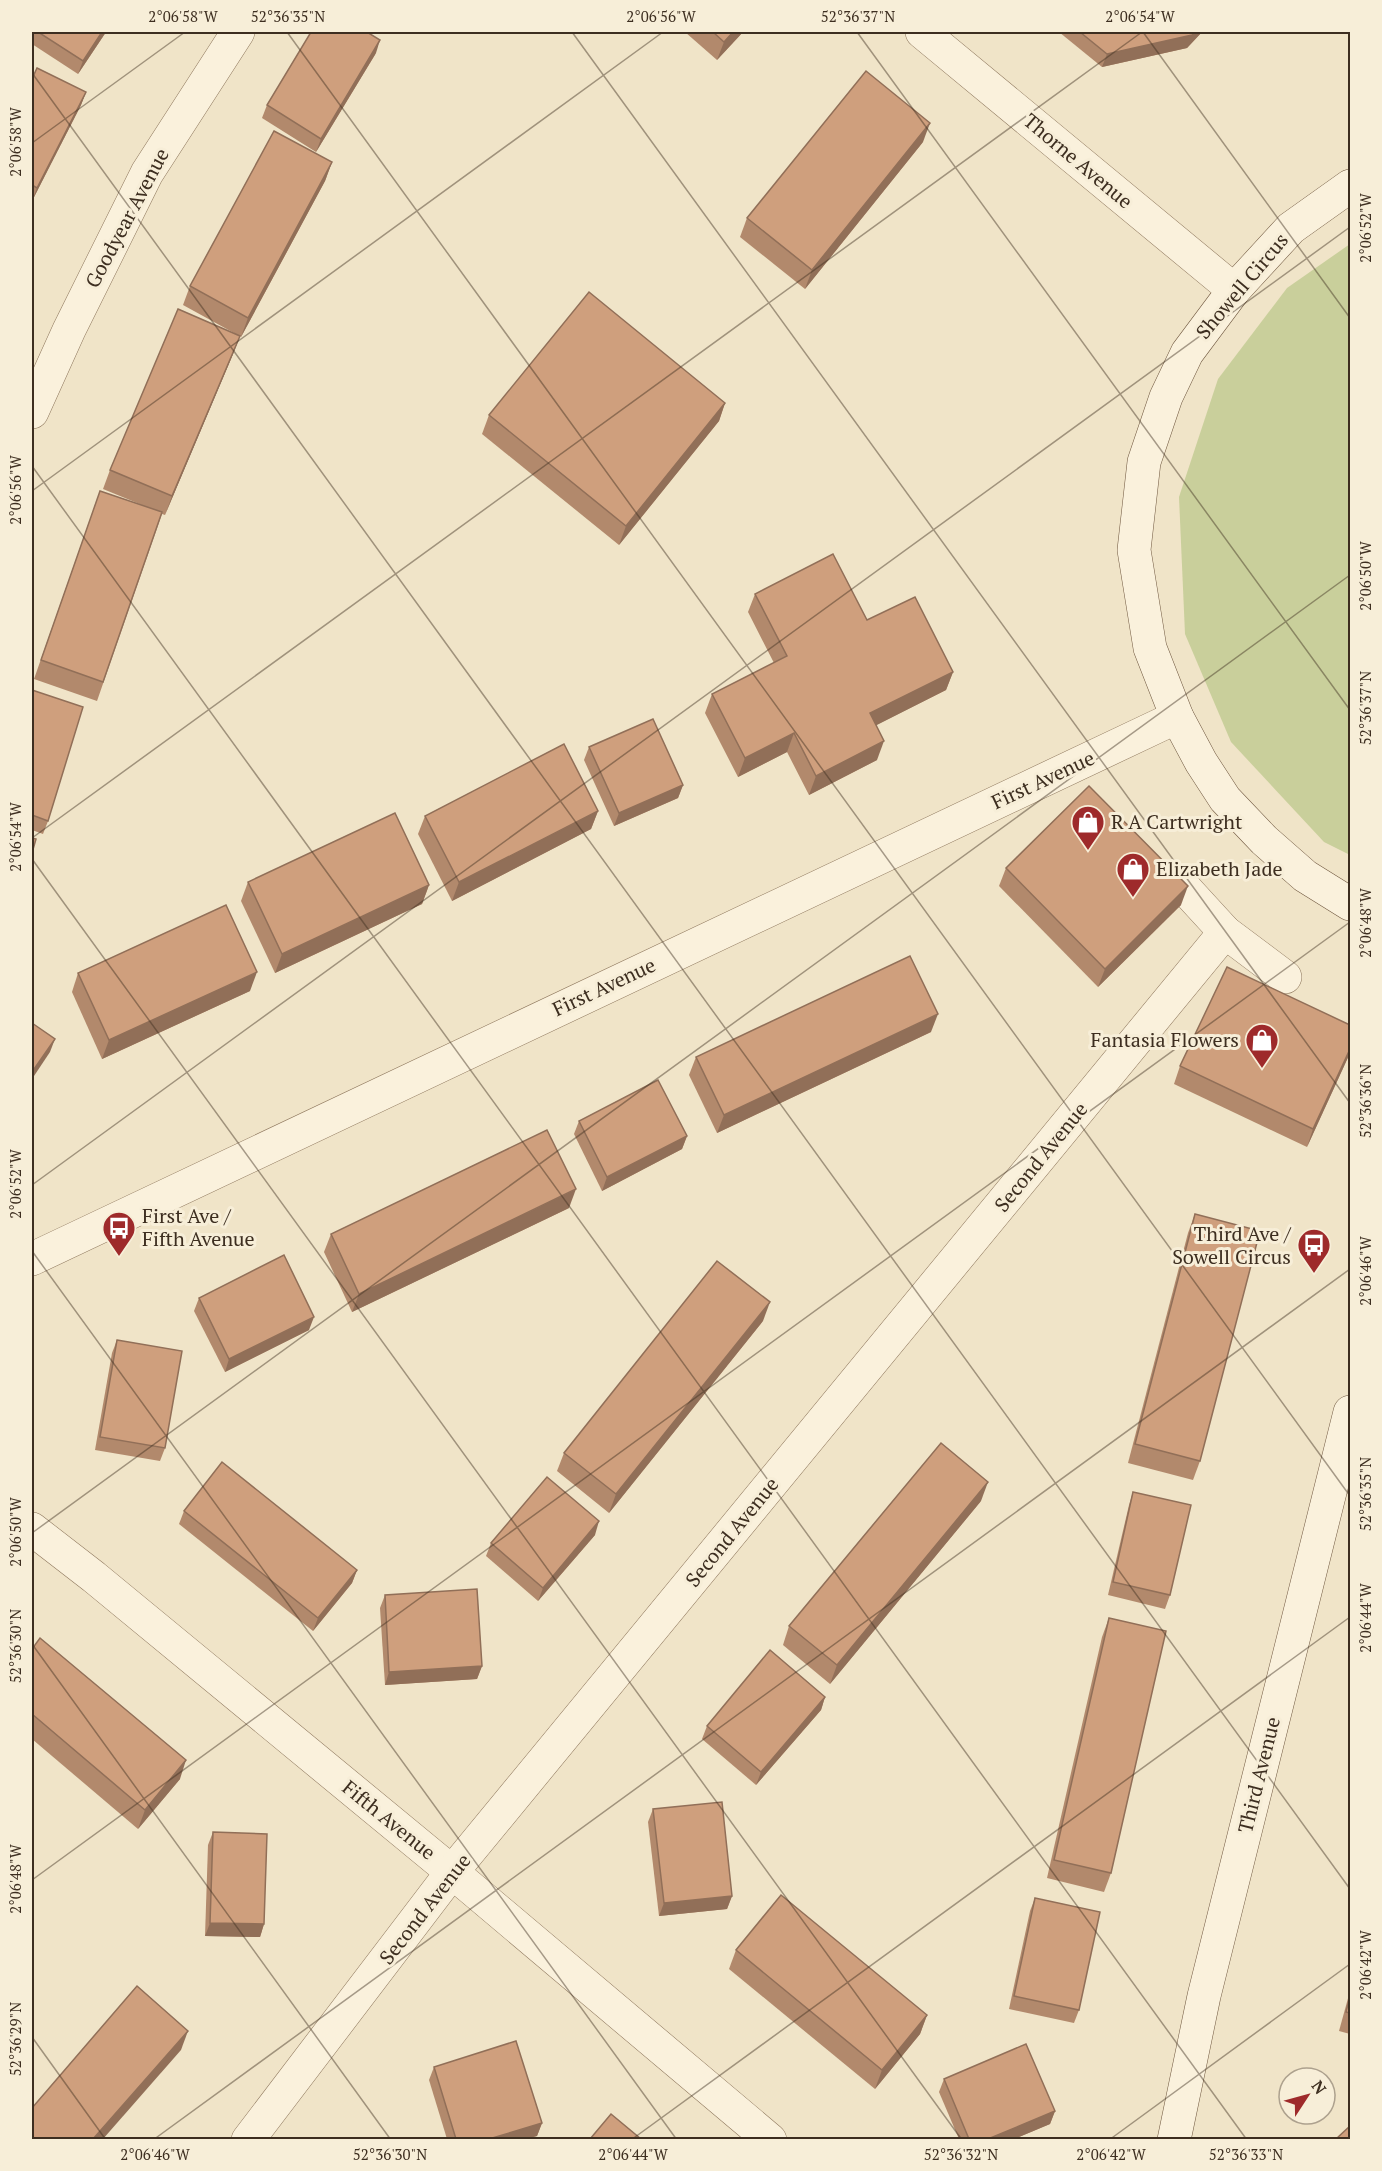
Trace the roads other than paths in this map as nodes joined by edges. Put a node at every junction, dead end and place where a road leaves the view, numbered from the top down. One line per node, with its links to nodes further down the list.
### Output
1 (238, 32): 5 (street, Goodyear Avenue)
2 (922, 32): 4 (street, Thorne Avenue)
3 (1350, 186): 4 (street, Showell Circus)
4 (1234, 290): 6 (street, Showell Circus)
5 (32, 412)
6 (1177, 717): 8 (street, Showell Circus); 11 (street, First Avenue)
7 (1181, 884): 9 (street)
8 (1350, 904)
9 (1226, 932): 10 (street); 14 (street, Second Avenue)
10 (1285, 977)
11 (32, 1259)
12 (1350, 1412): 17 (street, Third Avenue)
13 (32, 1529): 14 (street, Fifth Avenue)
14 (452, 1872): 15 (street, Second Avenue); 16 (street, Fifth Avenue)
15 (248, 2139)
16 (770, 2139)
17 (1174, 2139)

